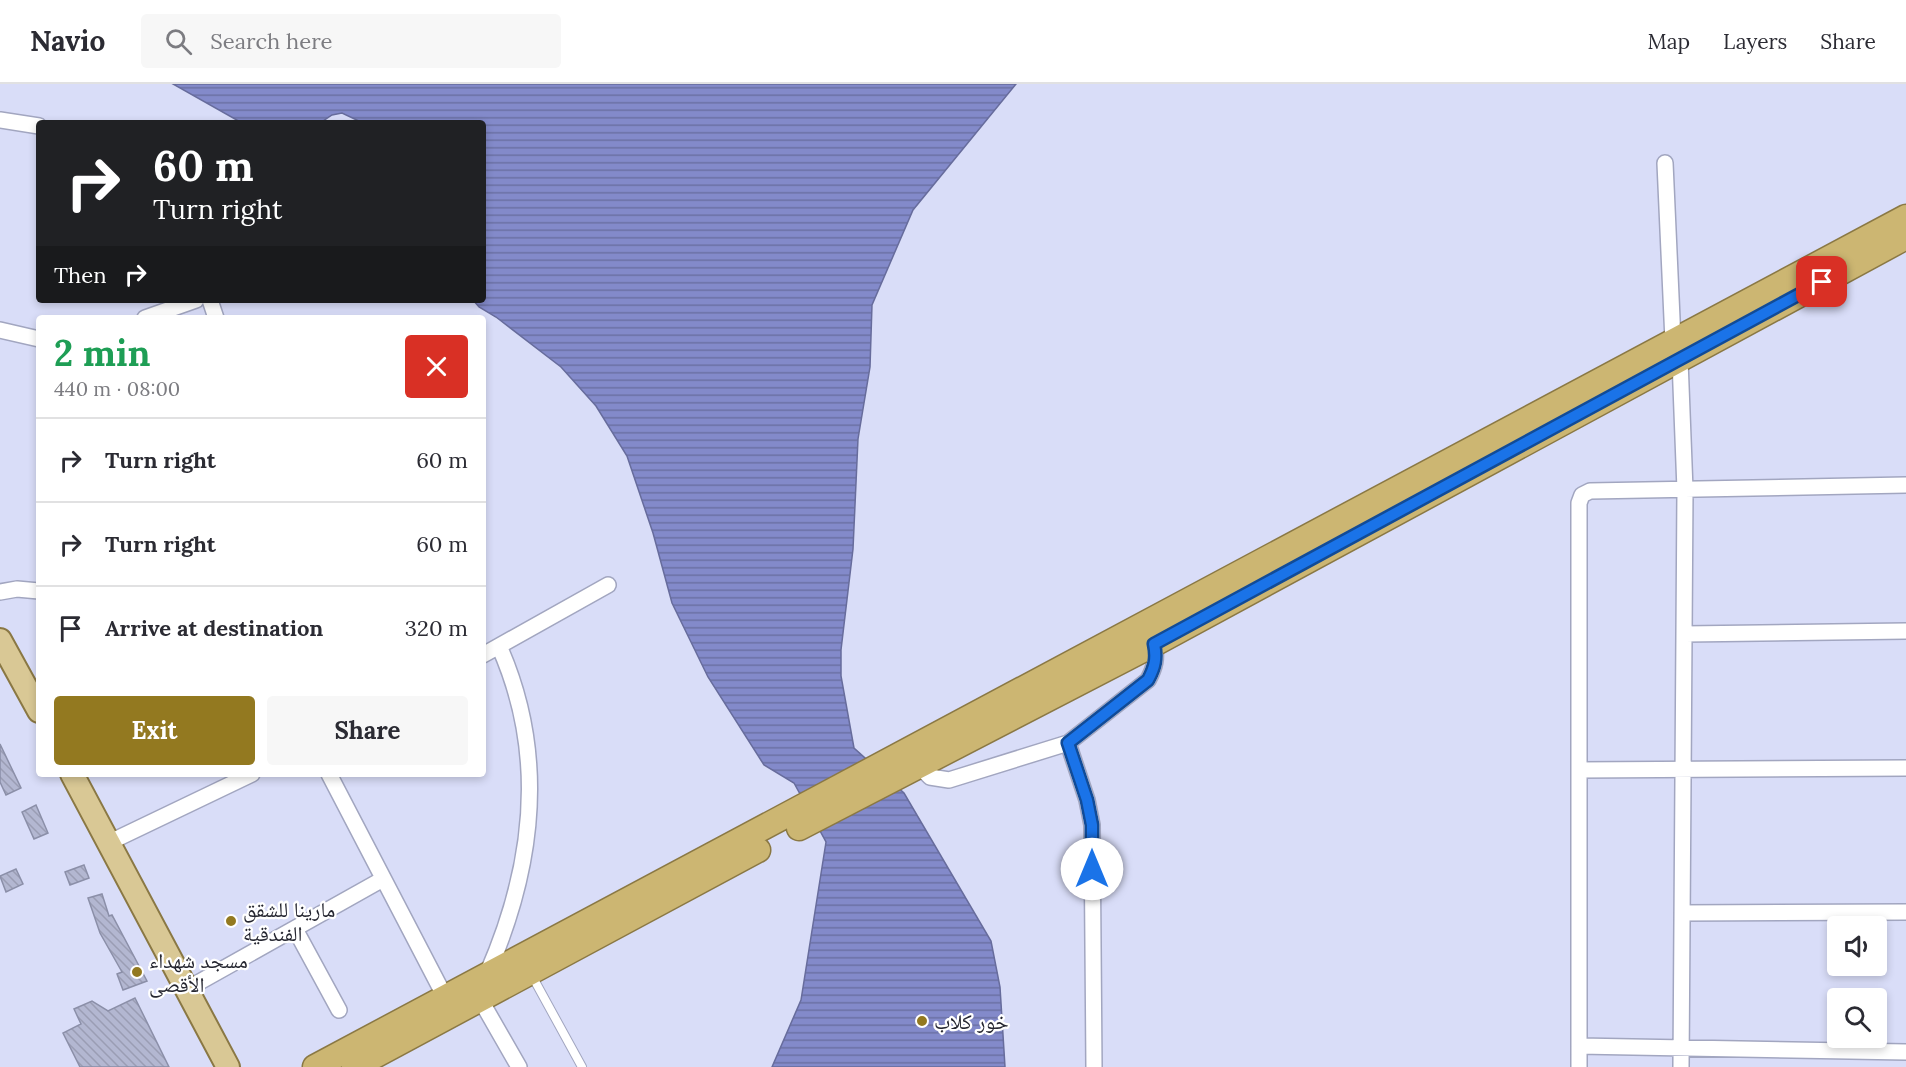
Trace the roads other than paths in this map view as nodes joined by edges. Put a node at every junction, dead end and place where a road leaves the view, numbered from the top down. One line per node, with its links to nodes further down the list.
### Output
1 (0, 120): 2 (street)
2 (36, 126)
3 (1665, 163): 10 (street)
4 (1906, 217): 10 (highway)
5 (1906, 237): 10 (highway)
6 (188, 303): 7 (street)
7 (154, 315)
8 (0, 330): 9 (street)
9 (36, 338)
10 (1677, 350): 12 (street); 19 (highway); 24 (highway)
11 (1906, 485): 12 (street)
12 (1685, 490): 17 (street); 27 (street)
13 (608, 585): 20 (street)
14 (36, 591): 15 (street)
15 (0, 592)
16 (1906, 631): 17 (street)
17 (1684, 634): 25 (street)
18 (0, 640): 22 (main road)
19 (1154, 644): 23 (street); 24 (highway)
20 (499, 646): 21 (street); 38 (street)
21 (486, 653)
22 (36, 706)
23 (1068, 743): 24 (street); 51 (street)
24 (909, 764): 35 (highway)
25 (1684, 768): 26 (street); 27 (street); 34 (street)
26 (1906, 768)
27 (1579, 770): 43 (street)
28 (74, 777): 31 (main road)
29 (246, 777): 31 (street)
30 (330, 777): 32 (street)
31 (108, 843): 39 (main road)
32 (383, 879): 36 (street); 40 (street)
33 (1906, 912): 34 (street)
34 (1682, 913): 44 (street)
35 (614, 917): 37 (highway); 38 (highway)
36 (296, 929): 39 (street); 42 (street)
37 (530, 972): 41 (highway); 50 (lane)
38 (487, 974): 40 (highway)
39 (188, 989): 46 (main road)
40 (445, 997): 47 (highway)
41 (480, 999): 48 (highway); 49 (street)
42 (339, 1010)
43 (1579, 1046): 44 (street); 52 (street)
44 (1680, 1050): 45 (street); 53 (street)
45 (1906, 1052)
46 (228, 1067)
47 (315, 1067)
48 (354, 1067)
49 (519, 1067)
50 (582, 1067)
51 (1094, 1067)
52 (1579, 1067)
53 (1681, 1067)

